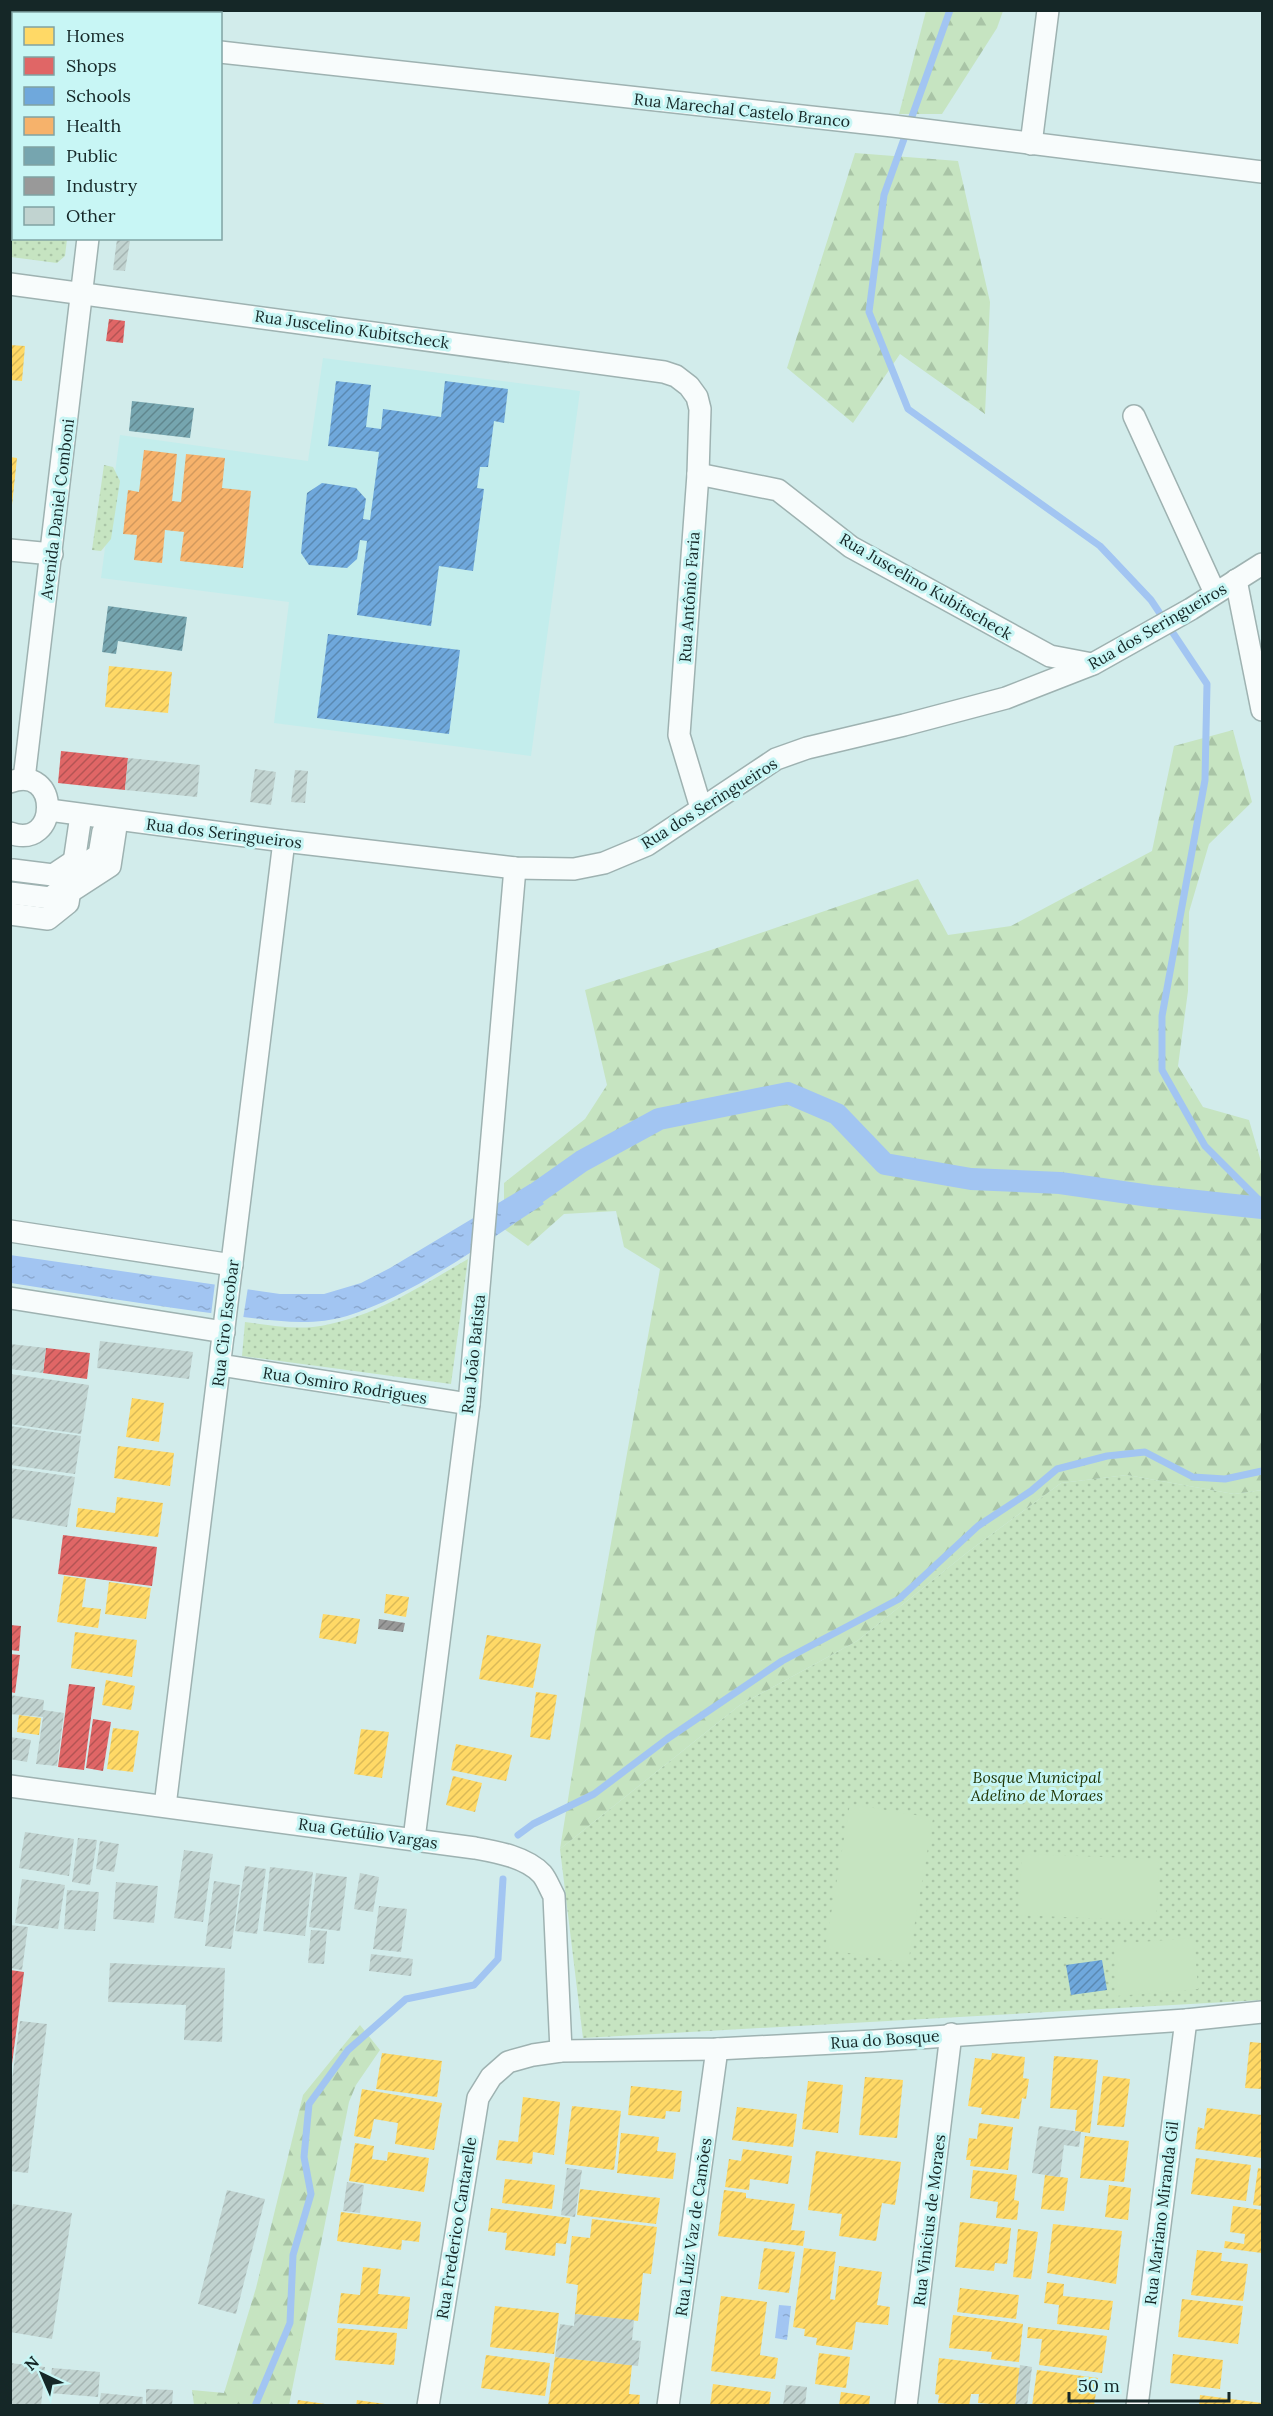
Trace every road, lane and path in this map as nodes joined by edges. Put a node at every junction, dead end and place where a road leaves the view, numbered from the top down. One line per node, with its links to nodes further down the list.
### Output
1 (1048, 10): 3 (street)
2 (222, 52): 3 (street, Rua Marechal Castelo Branco)
3 (1031, 144): 4 (street, Rua Marechal Castelo Branco)
4 (1263, 172)
5 (88, 240): 7 (street, Avenida Daniel Comboni)
6 (10, 284): 7 (street, Rua Juscelino Kubitscheck)
7 (81, 292): 8 (street, Rua Juscelino Kubitscheck); 12 (street, Avenida Daniel Comboni)
8 (689, 386): 10 (street, Rua Antônio Faria)
9 (1134, 416): 15 (street)
10 (698, 474): 16 (street, Rua Juscelino Kubitscheck); 19 (street, Rua Antônio Faria)
11 (10, 550): 12 (street)
12 (52, 554): 18 (street, Avenida Daniel Comboni)
13 (1263, 564): 14 (street, Rua dos Seringueiros)
14 (1236, 580): 15 (street, Rua dos Seringueiros); 17 (street)
15 (1215, 592): 16 (street, Rua dos Seringueiros)
16 (1093, 664): 19 (street, Rua dos Seringueiros)
17 (1263, 710)
18 (17, 780): 20 (street)
19 (701, 808): 25 (street, Rua dos Seringueiros)
20 (49, 810): 21 (street, Rua dos Seringueiros); 23 (street)
21 (81, 815): 22 (street, Rua dos Seringueiros); 27 (street)
22 (111, 819): 24 (street, Rua dos Seringueiros); 27 (street)
23 (13, 834): 26 (street)
24 (284, 841): 25 (street, Rua dos Seringueiros); 31 (street, Rua Ciro Escobar)
25 (515, 868): 35 (street, Rua João Batista)
26 (13, 870): 27 (street); 28 (street)
27 (72, 877): 28 (street); 29 (street)
28 (10, 892)
29 (10, 914)
30 (10, 1231): 31 (street)
31 (231, 1273): 33 (street, Rua Ciro Escobar)
32 (10, 1299): 33 (street)
33 (225, 1324): 34 (street, Rua Ciro Escobar)
34 (220, 1365): 35 (street, Rua Osmiro Rodrigues); 37 (street, Rua Ciro Escobar)
35 (469, 1404): 38 (street, Rua João Batista)
36 (10, 1786): 37 (street, Rua Getúlio Vargas)
37 (165, 1806): 38 (street, Rua Getúlio Vargas)
38 (414, 1839): 43 (street, Rua Getúlio Vargas)
39 (1263, 2012): 40 (street, Rua do Bosque)
40 (1186, 2020): 41 (street, Rua do Bosque); 48 (street, Rua Mariano Miranda Gil)
41 (951, 2034): 42 (street, Rua do Bosque); 47 (street, Rua Vinicius de Moraes)
42 (717, 2049): 43 (street, Rua do Bosque); 46 (street, Rua Luiz Vaz de Camões)
43 (561, 2051): 44 (street, Rua do Bosque)
44 (508, 2062): 45 (street, Rua Frederico Cantarelle)
45 (428, 2406)
46 (668, 2406)
47 (906, 2406)
48 (1137, 2406)

